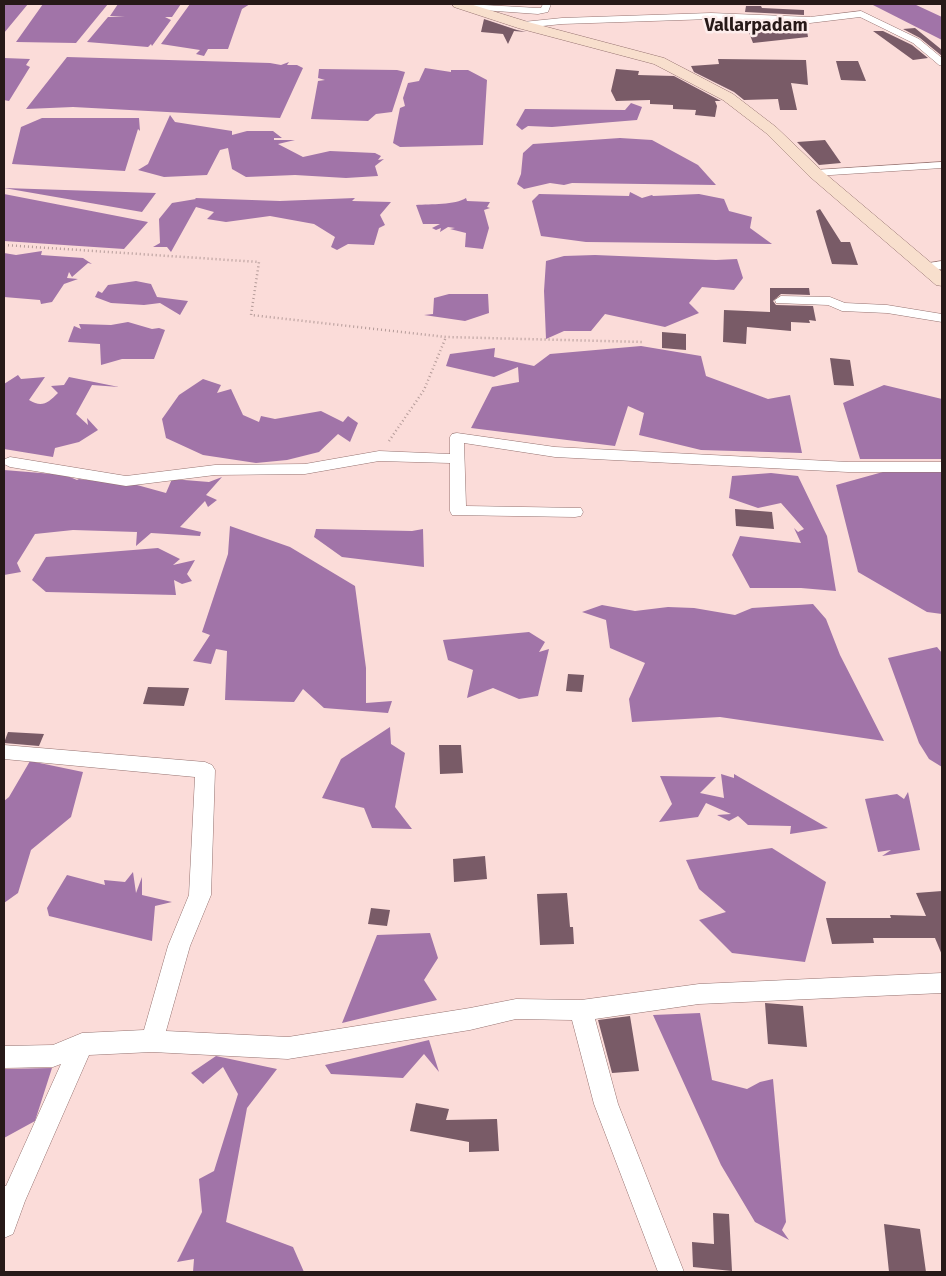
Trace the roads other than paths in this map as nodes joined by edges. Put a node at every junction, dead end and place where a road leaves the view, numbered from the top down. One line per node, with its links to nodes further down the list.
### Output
1 (547, 4): 3 (street)
2 (740, 4): 4 (street)
3 (463, 5): 5 (main road)
4 (745, 16): 5 (street); 6 (street)
5 (523, 24): 8 (main road)
6 (942, 63)
7 (942, 165): 8 (street)
8 (815, 173): 10 (main road)
9 (942, 266): 10 (street)
10 (927, 268): 11 (main road)
11 (942, 280)
12 (781, 300): 13 (street)
13 (942, 318)
14 (458, 459): 15 (street); 16 (street); 17 (street)
15 (10, 462)
16 (942, 467)
17 (575, 512)
18 (4, 752): 21 (street)
19 (942, 983): 20 (street)
20 (581, 1010): 21 (street); 26 (street)
21 (152, 1041): 22 (street)
22 (82, 1044): 23 (street); 24 (street)
23 (4, 1057)
24 (8, 1198): 25 (street)
25 (4, 1225)
26 (671, 1272)

